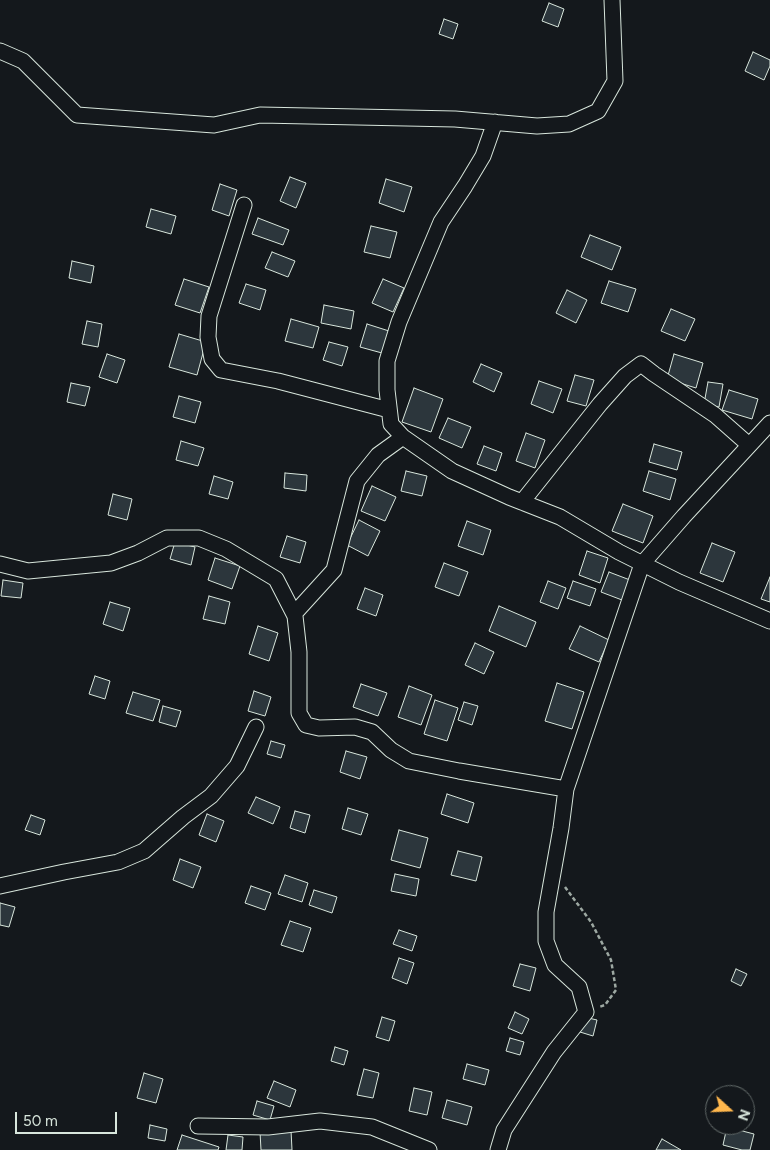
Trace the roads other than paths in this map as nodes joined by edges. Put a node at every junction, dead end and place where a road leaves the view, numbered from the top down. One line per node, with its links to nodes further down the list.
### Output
1 (612, 0): 3 (street)
2 (0, 51): 3 (street)
3 (495, 122): 5 (street)
4 (244, 205): 5 (street)
5 (389, 410): 7 (street)
6 (770, 423): 8 (street)
7 (402, 437): 9 (street); 12 (street)
8 (749, 445): 9 (street); 11 (street)
9 (522, 502): 11 (street)
10 (0, 564): 12 (street)
11 (642, 564): 13 (street); 15 (street)
12 (294, 614): 15 (street)
13 (770, 621)
14 (256, 727): 16 (street)
15 (566, 789): 19 (street)
16 (0, 886)
17 (198, 1126): 18 (street)
18 (429, 1150)
19 (498, 1150)

